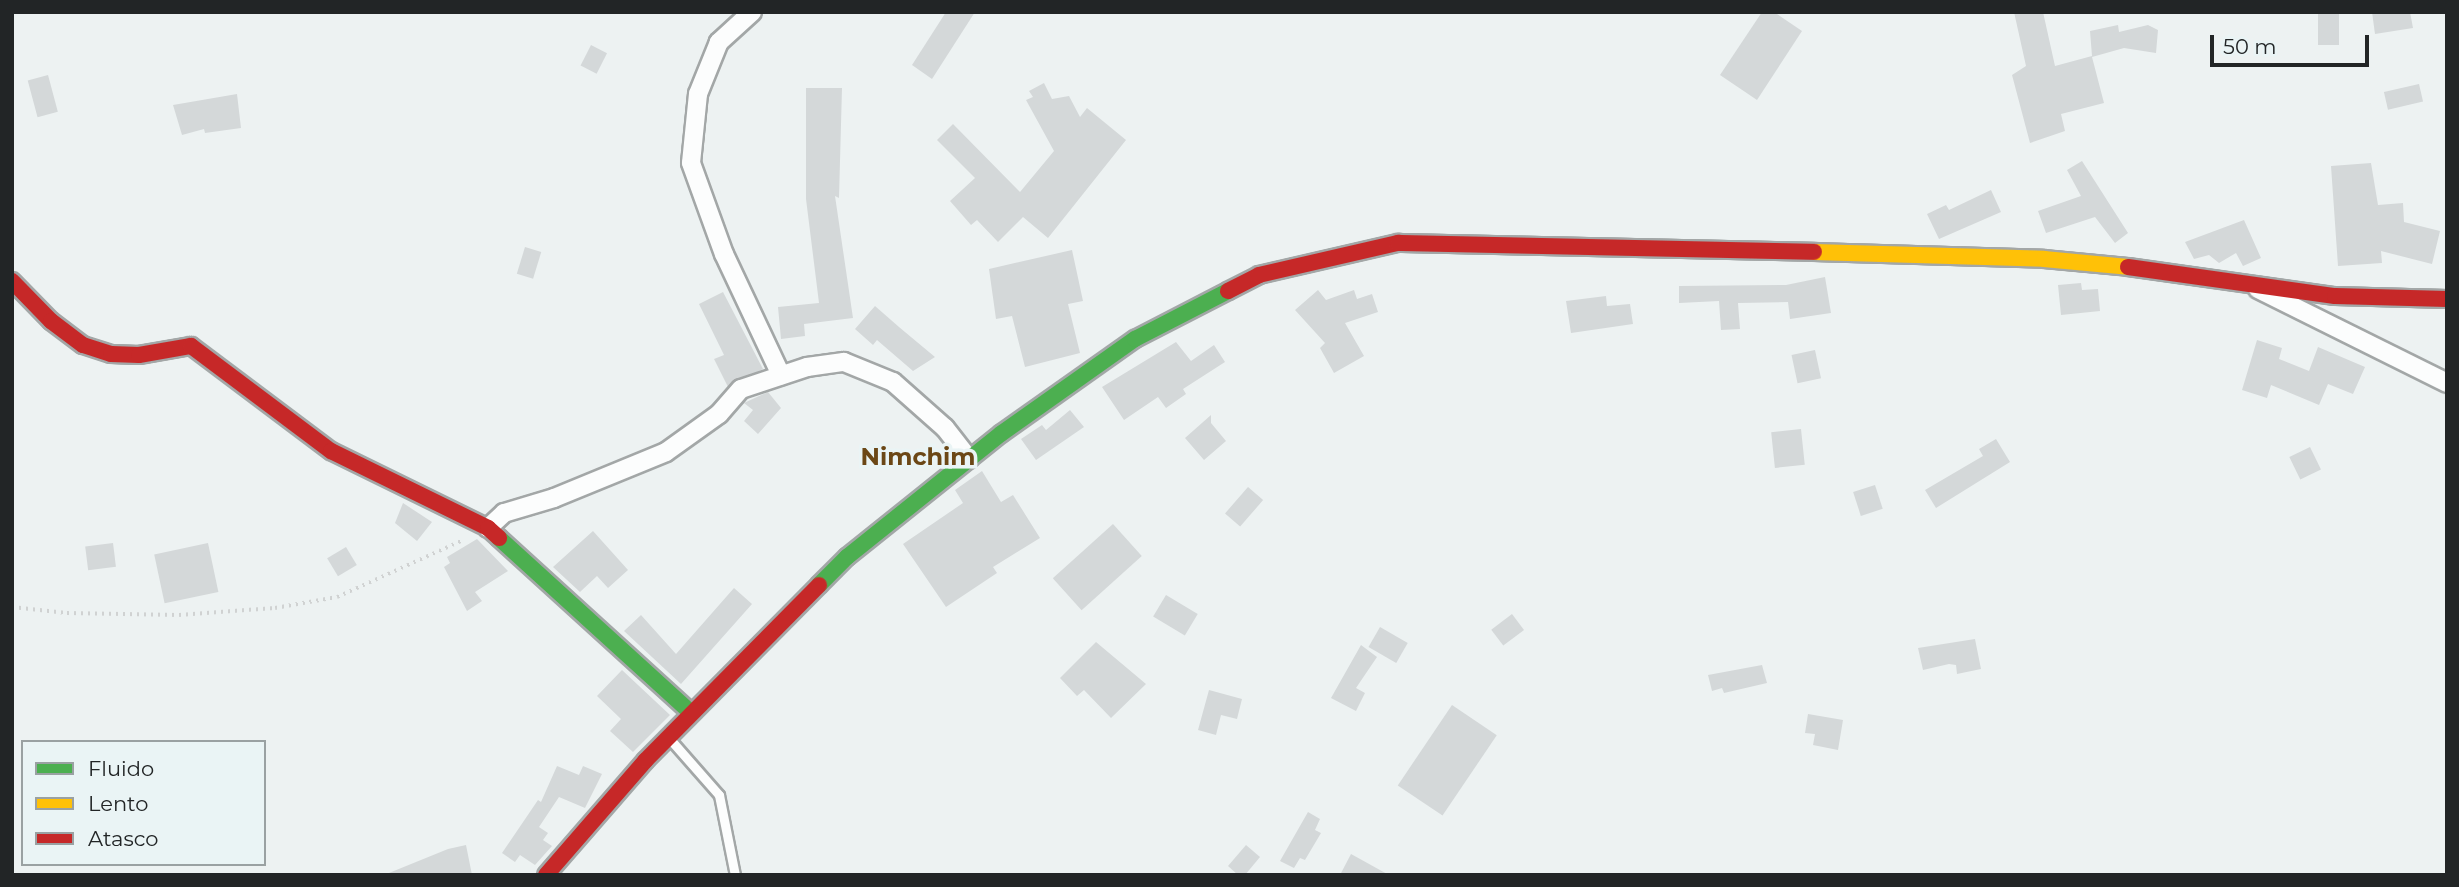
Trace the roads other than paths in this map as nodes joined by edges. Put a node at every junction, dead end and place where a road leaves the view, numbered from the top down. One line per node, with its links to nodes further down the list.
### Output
1 (752, 12): 5 (street)
2 (12, 281): 8 (street)
3 (2242, 281): 4 (street); 6 (street); 7 (street)
4 (2447, 299)
5 (781, 375): 7 (street); 8 (street)
6 (2447, 383)
7 (969, 459): 9 (street)
8 (488, 528): 9 (street)
9 (691, 713): 10 (street)
10 (668, 737): 11 (street); 12 (lane)
11 (546, 875)
12 (735, 875)

